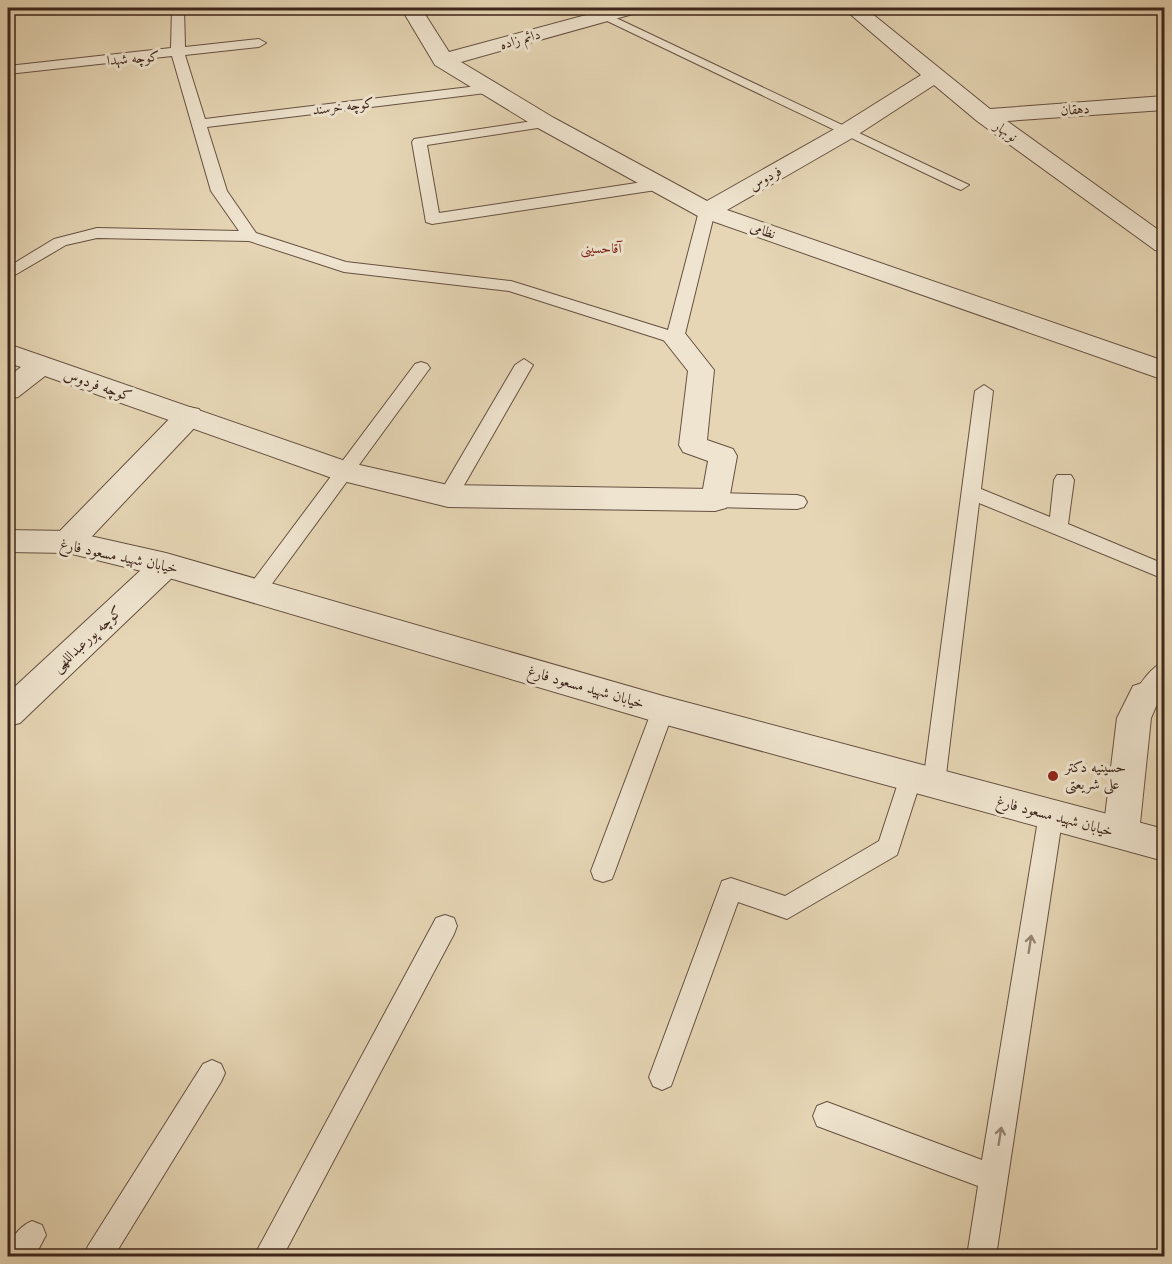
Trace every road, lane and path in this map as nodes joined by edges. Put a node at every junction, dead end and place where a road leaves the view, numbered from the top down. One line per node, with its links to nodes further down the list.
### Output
1 (178, 8): 7 (lane)
2 (411, 8): 8 (street, نظامی)
3 (633, 8): 5 (street, دائم زاده)
4 (853, 8): 10 (street, نوبهار)
5 (594, 12): 8 (street, دائم زاده); 16 (lane)
6 (259, 43): 7 (lane, کوچه شهدا)
7 (178, 53): 9 (lane, کوچه شهدا); 15 (lane)
8 (442, 60): 11 (street, نظامی)
9 (8, 70)
10 (934, 76): 13 (street, نوبهار); 16 (street, فردوس)
11 (486, 88): 14 (street, نظامی); 15 (lane, کوچه خرسند)
12 (1164, 103): 13 (street, دهقان)
13 (985, 116): 21 (street, نوبهار)
14 (546, 123): 17 (street, نظامی); 17 (lane)
15 (200, 124): 20 (lane)
16 (846, 132): 18 (lane); 19 (street, فردوس)
17 (656, 185): 19 (street, نظامی)
18 (961, 185)
19 (707, 211): 23 (lane); 28 (street, نظامی)
20 (250, 236): 22 (lane); 23 (lane)
21 (1164, 245)
22 (8, 274)
23 (675, 338): 36 (street)
24 (8, 353): 25 (street, کوچه فردوس)
25 (42, 365): 29 (street); 31 (street, کوچه فردوس)
26 (525, 365): 35 (lane)
27 (421, 368): 32 (lane)
28 (1164, 371)
29 (8, 390)
30 (984, 391): 34 (lane)
31 (189, 416): 32 (street, کوچه فردوس); 40 (street)
32 (346, 472): 35 (street, کوچه فردوس); 43 (lane)
33 (1064, 480): 38 (lane)
34 (971, 492): 38 (lane); 47 (lane)
35 (448, 496): 36 (street, کوچه فردوس)
36 (715, 500): 37 (lane)
37 (797, 502)
38 (1058, 528): 42 (lane)
39 (8, 541): 40 (street, خیابان شهید مسعود فارغ)
40 (68, 542): 41 (street, خیابان شهید مسعود فارغ)
41 (166, 565): 43 (street, خیابان شهید مسعود فارغ); 46 (street, کوچه پورعبداللهی)
42 (1164, 572)
43 (256, 591): 45 (street, خیابان شهید مسعود فارغ)
44 (1154, 683): 49 (street)
45 (663, 710): 47 (street, خیابان شهید مسعود فارغ); 51 (lane)
46 (8, 713)
47 (923, 780): 48 (street, خیابان شهید مسعود فارغ); 54 (lane)
48 (1051, 814): 49 (street, خیابان شهید مسعود فارغ); 56 (lane, one-way to 48)
49 (1121, 833): 50 (street, خیابان شهید مسعود فارغ)
50 (1164, 845)
51 (603, 870)
52 (445, 926): 58 (lane)
53 (212, 1073): 57 (lane)
54 (662, 1077)
55 (827, 1116): 56 (lane)
56 (993, 1178): 59 (lane)
57 (99, 1257)
58 (268, 1257)
59 (981, 1257)

